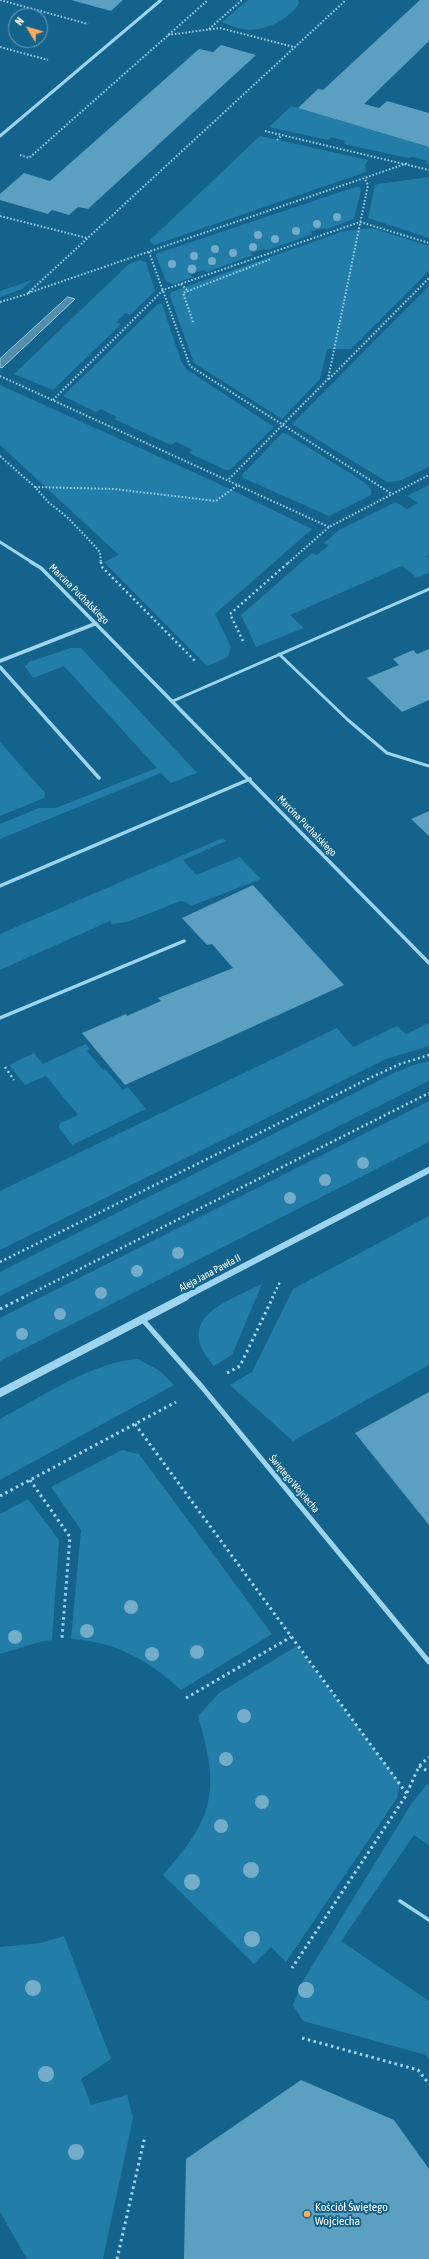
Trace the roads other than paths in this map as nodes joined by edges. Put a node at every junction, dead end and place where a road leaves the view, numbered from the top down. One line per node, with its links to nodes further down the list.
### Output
1 (161, 0): 2 (street)
2 (1, 134)
3 (0, 542): 5 (street, Marcina Puchalskiego)
4 (429, 589): 6 (lane)
5 (96, 623): 7 (street); 9 (street, Marcina Puchalskiego)
6 (279, 654): 9 (lane); 10 (lane)
7 (0, 661)
8 (0, 667): 11 (street)
9 (173, 701): 12 (street, Marcina Puchalskiego)
10 (429, 766)
11 (99, 778)
12 (250, 780): 13 (street); 15 (street, Marcina Puchalskiego)
13 (0, 886)
14 (184, 941): 16 (street)
15 (429, 963)
16 (0, 1018)
17 (429, 1170): 18 (street, Aleja Jana Pawła II)
18 (142, 1319): 19 (street, Aleja Jana Pawła II); 20 (street, Świętego Wojciecha)
19 (0, 1393)
20 (429, 1662)
21 (400, 1901): 22 (lane)
22 (429, 1920)

